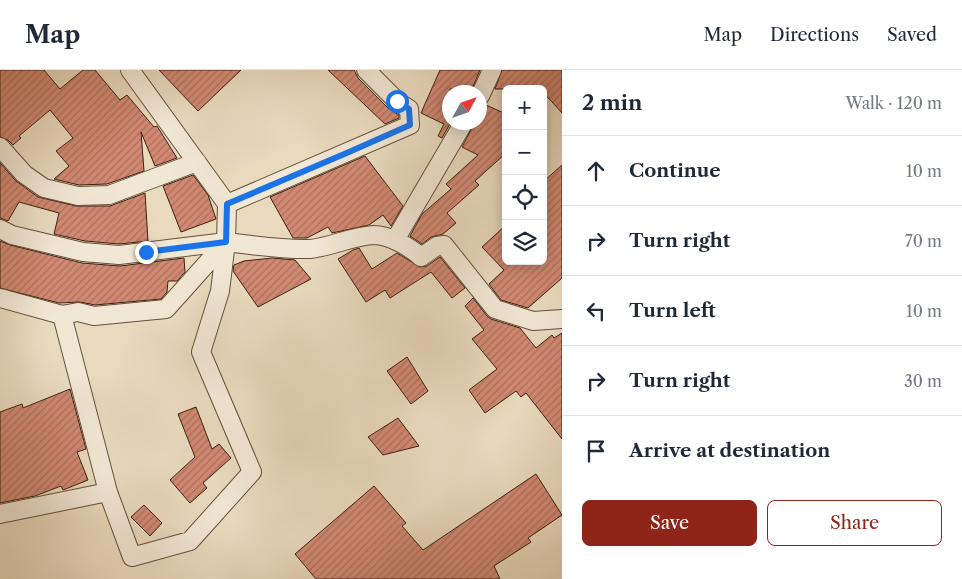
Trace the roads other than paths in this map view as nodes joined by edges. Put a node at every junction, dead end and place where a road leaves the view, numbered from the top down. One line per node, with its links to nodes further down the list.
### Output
1 (130, 70): 7 (street)
2 (366, 70): 8 (street)
3 (492, 70): 4 (street)
4 (485, 85)
5 (459, 130): 10 (street)
6 (0, 147): 7 (street)
7 (197, 162): 8 (street)
8 (227, 204): 11 (street)
9 (0, 229): 11 (street)
10 (395, 240): 11 (street); 14 (street)
11 (226, 242): 13 (street); 15 (street)
12 (0, 298): 13 (street)
13 (62, 315): 15 (street)
14 (562, 320)
15 (108, 492): 16 (street)
16 (0, 514)

